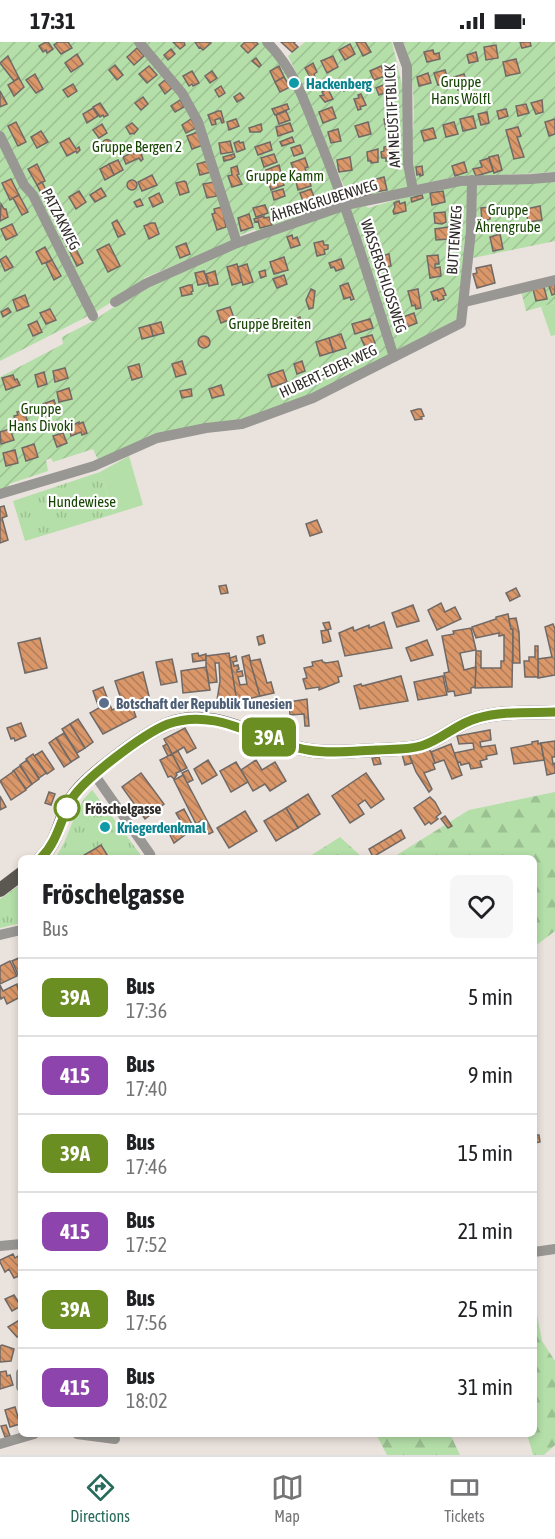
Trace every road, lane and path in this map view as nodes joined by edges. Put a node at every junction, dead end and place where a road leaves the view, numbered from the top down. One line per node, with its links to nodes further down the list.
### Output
1 (139, 42): 9 (street)
2 (267, 42): 8 (street, WASSERSCHLOSSWEG)
3 (398, 42): 7 (street, AM NEUSTIFTBLICK)
4 (0, 136): 13 (street, PATZAKWEG)
5 (555, 177): 6 (street, ÄHRENGRUBENWEG)
6 (472, 180): 7 (street, ÄHRENGRUBENWEG); 12 (street, BUTTENWEG)
7 (413, 190): 8 (street, ÄHRENGRUBENWEG)
8 (346, 205): 9 (street, ÄHRENGRUBENWEG); 14 (street, WASSERSCHLOSSWEG)
9 (237, 243): 11 (street, ÄHRENGRUBENWEG)
10 (555, 280): 12 (street)
11 (115, 302)
12 (465, 302): 14 (street, HUBERT-EDER-WEG)
13 (93, 316)
14 (394, 357): 15 (street, HUBERT-EDER-WEG)
15 (0, 494)
16 (555, 712): 17 (main road)
17 (94, 774): 18 (main road); 19 (street)
18 (43, 855)
19 (150, 855)
20 (18, 876): 21 (main road)
21 (0, 890)
22 (18, 931): 23 (street)
23 (0, 935)
24 (18, 1244): 25 (street)
25 (0, 1246)
26 (555, 1249): 27 (street)
27 (537, 1252)
28 (24, 1437): 31 (street)
29 (100, 1437): 30 (street)
30 (115, 1439)
31 (0, 1444)

